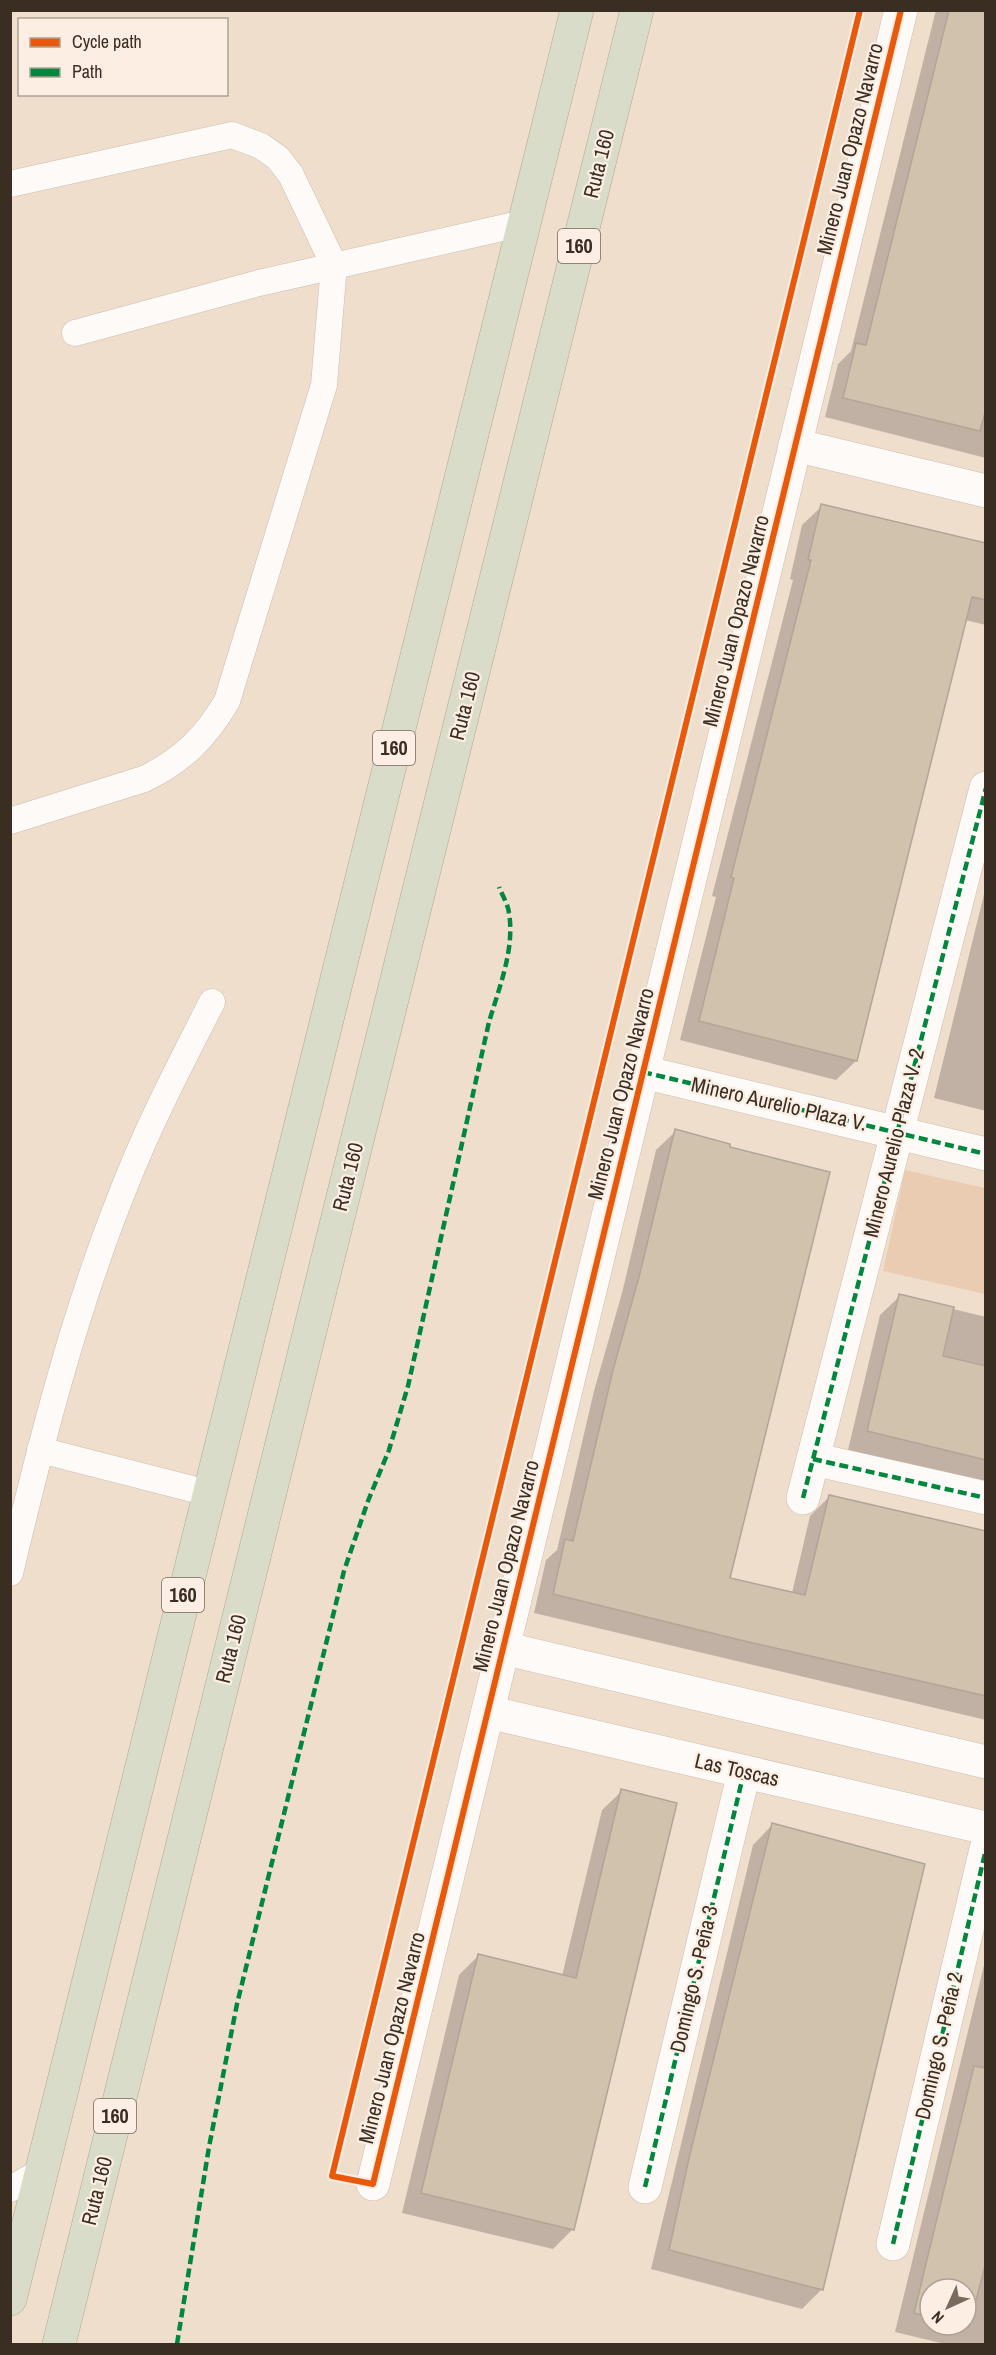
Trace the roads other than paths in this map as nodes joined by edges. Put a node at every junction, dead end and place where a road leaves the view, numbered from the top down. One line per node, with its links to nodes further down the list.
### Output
1 (577, 10): 5 (highway, 160)
2 (637, 10): 34 (highway, Ruta 160 / 160)
3 (901, 10): 8 (street, Minero Juan Opazo Navarro)
4 (10, 184): 6 (lane)
5 (524, 223): 6 (lane); 18 (highway, 160)
6 (334, 265): 7 (lane); 11 (lane)
7 (75, 333)
8 (795, 445): 9 (street); 13 (street, Minero Juan Opazo Navarro)
9 (986, 492)
10 (986, 788): 14 (street, Minero Aurelio Plaza V. 2)
11 (10, 821)
12 (212, 1002): 16 (lane)
13 (643, 1072): 14 (street, Minero Aurelio Plaza V.); 22 (street, Minero Juan Opazo Navarro)
14 (896, 1132): 15 (street, Minero Aurelio Plaza V.); 17 (street, Minero Aurelio Plaza V. 2)
15 (986, 1154)
16 (40, 1450): 18 (lane); 21 (lane)
17 (813, 1459): 19 (street, Minero Aurelio Plaza V. 2); 20 (street)
18 (208, 1493): 28 (highway, 160)
19 (803, 1498)
20 (986, 1498)
21 (10, 1573)
22 (503, 1648): 23 (street, Minero Juan Opazo Navarro); 24 (street)
23 (488, 1712): 25 (street, Las Toscas); 29 (street, Minero Juan Opazo Navarro)
24 (986, 1762)
25 (744, 1772): 26 (street, Las Toscas); 30 (street, Domingo S. Peña 3)
26 (986, 1828)
27 (986, 1849): 32 (street, Domingo S. Peña 2)
28 (42, 2171): 31 (lane); 33 (highway, 160)
29 (373, 2184)
30 (645, 2187)
31 (10, 2189)
32 (893, 2244)
33 (10, 2299)
34 (59, 2344)

